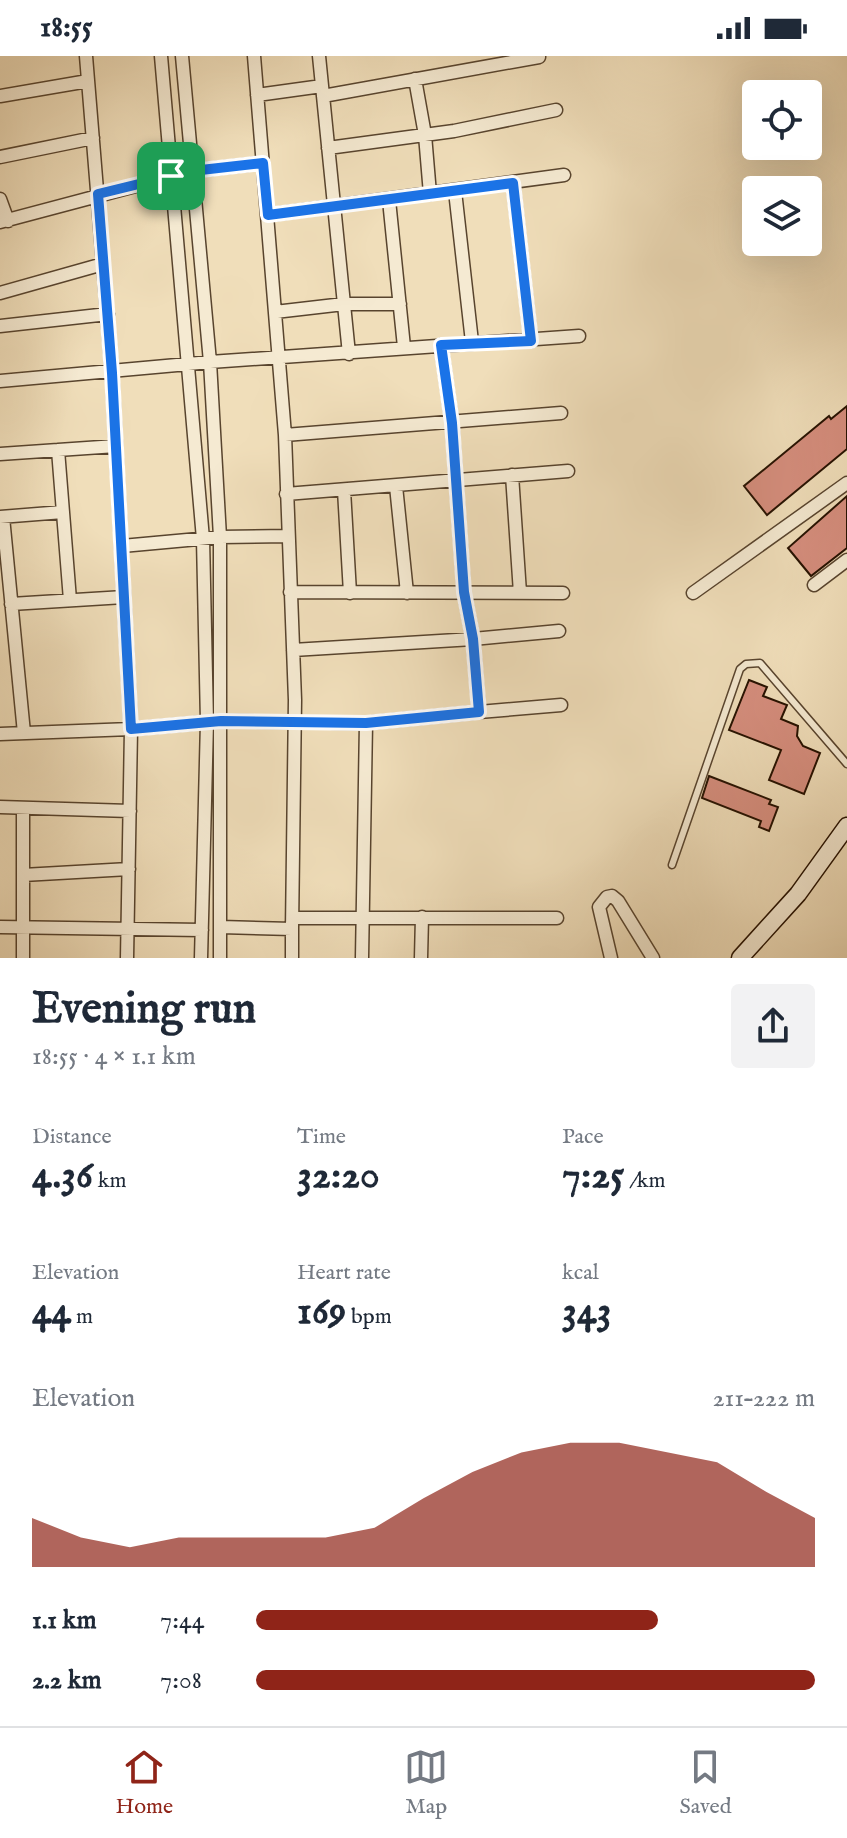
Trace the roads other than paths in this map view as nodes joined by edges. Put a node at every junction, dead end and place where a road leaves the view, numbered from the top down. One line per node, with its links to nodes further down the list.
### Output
1 (86, 56): 11 (street)
2 (161, 56): 23 (street)
3 (182, 56): 21 (street)
4 (254, 56): 13 (street)
5 (319, 56): 12 (street)
6 (462, 56): 9 (street)
7 (539, 57): 8 (street)
8 (519, 59): 9 (street)
9 (463, 71): 10 (street)
10 (415, 79): 12 (street); 16 (street)
11 (88, 81): 14 (street); 17 (street)
12 (322, 91): 13 (street); 18 (street)
13 (257, 95): 20 (street)
14 (0, 96)
15 (556, 110): 16 (street)
16 (425, 135): 18 (street); 27 (street)
17 (93, 138): 19 (street); 26 (street)
18 (328, 148): 30 (street)
19 (0, 157)
20 (263, 163): 21 (street); 31 (street)
21 (192, 171): 23 (street); 47 (street)
22 (564, 175): 24 (street)
23 (171, 176): 26 (street); 48 (street)
24 (513, 183): 25 (street); 41 (street)
25 (455, 191): 27 (street); 42 (street)
26 (98, 194): 32 (street); 33 (street)
27 (430, 194): 29 (street)
28 (0, 199): 32 (street)
29 (389, 200): 30 (street); 36 (street)
30 (334, 206): 31 (street); 35 (street)
31 (268, 215): 37 (street)
32 (4, 222)
33 (103, 264): 34 (street); 38 (street)
34 (0, 293)
35 (344, 304): 36 (street); 37 (street); 45 (street)
36 (400, 304): 44 (street)
37 (275, 312): 46 (street)
38 (108, 314): 39 (street); 49 (street)
39 (0, 326)
40 (579, 336): 41 (street)
41 (531, 341): 42 (street)
42 (472, 342): 43 (street)
43 (441, 345): 44 (street); 52 (street)
44 (404, 347): 45 (street)
45 (349, 354): 46 (street)
46 (281, 359): 47 (street); 53 (street)
47 (210, 362): 48 (street); 67 (street)
48 (188, 364): 49 (street); 68 (street)
49 (112, 373): 50 (street); 54 (street)
50 (0, 381)
51 (561, 413): 52 (street)
52 (452, 423): 53 (street); 59 (street)
53 (285, 435): 63 (street)
54 (116, 446): 55 (street); 69 (street)
55 (58, 450): 56 (street); 64 (street)
56 (0, 454)
57 (568, 471): 58 (street)
58 (512, 475): 59 (street); 76 (street)
59 (454, 480): 61 (street); 73 (street)
60 (847, 483): 78 (street)
61 (396, 486): 62 (street); 75 (street)
62 (344, 490): 63 (street); 74 (street)
63 (286, 494): 66 (street)
64 (63, 512): 65 (street); 80 (street)
65 (2, 517): 81 (street)
66 (288, 536): 67 (street); 72 (street)
67 (220, 537): 68 (street); 87 (street)
68 (203, 539): 69 (street); 88 (street)
69 (122, 546): 79 (street)
70 (847, 560): 71 (street)
71 (814, 585)
72 (290, 592): 74 (street); 84 (street)
73 (464, 592): 75 (street); 76 (street); 83 (street)
74 (350, 593): 75 (street)
75 (407, 593)
76 (520, 593): 77 (street)
77 (563, 593)
78 (693, 593)
79 (124, 597): 80 (street); 91 (street)
80 (70, 600): 81 (street)
81 (11, 604): 92 (street)
82 (559, 631): 83 (street)
83 (473, 639): 84 (street); 86 (street)
84 (293, 650): 89 (street)
85 (561, 705): 86 (street)
86 (479, 712): 90 (street)
87 (221, 721): 88 (street); 89 (street); 108 (street)
88 (207, 722): 91 (street); 110 (street)
89 (294, 723): 90 (street); 105 (street)
90 (366, 723): 102 (street)
91 (131, 729): 92 (street); 97 (street)
92 (24, 733): 93 (street)
93 (0, 734)
94 (847, 764): 99 (lane)
95 (0, 807): 96 (street)
96 (23, 808): 97 (street); 101 (street)
97 (130, 811): 100 (street)
98 (847, 826): 120 (street)
99 (672, 865)
100 (129, 869): 101 (street); 109 (street)
101 (23, 875): 107 (street)
102 (363, 917): 103 (street); 105 (street); 116 (street)
103 (422, 917): 104 (street); 117 (street)
104 (557, 918)
105 (292, 924): 108 (street); 115 (street)
106 (0, 927): 107 (street)
107 (22, 927): 109 (street); 111 (street)
108 (221, 927): 114 (street)
109 (127, 930): 110 (street); 112 (street)
110 (202, 930): 113 (street)
111 (23, 958)
112 (127, 958)
113 (201, 958)
114 (220, 958)
115 (292, 958)
116 (362, 958)
117 (421, 958)
118 (611, 958): 119 (street)
119 (653, 958)
120 (740, 958)

